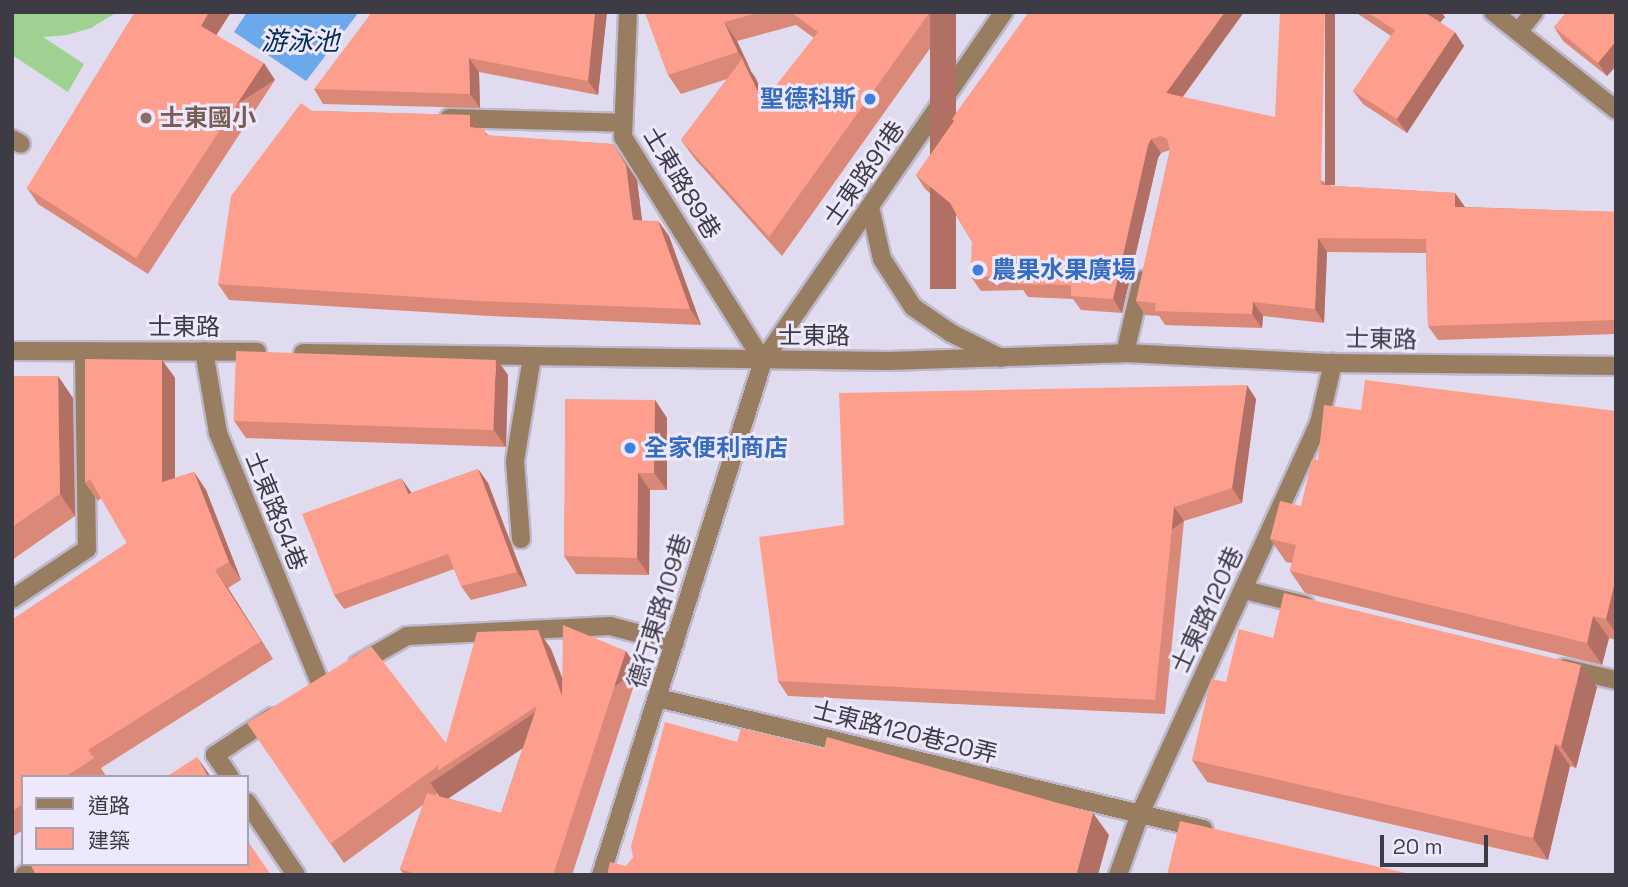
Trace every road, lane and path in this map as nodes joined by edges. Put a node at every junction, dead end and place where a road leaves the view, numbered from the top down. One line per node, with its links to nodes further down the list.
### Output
1 (628, 12): 8 (street, 士東路89巷)
2 (1493, 12): 5 (street)
3 (1534, 12): 5 (street)
4 (997, 15): 9 (street, 士東路91巷)
5 (1518, 32): 6 (street)
6 (1616, 110)
7 (432, 118): 8 (street)
8 (623, 123): 17 (street, 士東路89巷)
9 (870, 207): 16 (street); 17 (street, 士東路91巷)
10 (1146, 263): 14 (street)
11 (12, 351): 13 (street, 士東路)
12 (204, 351): 13 (street, 士東路); 15 (street, 士東路); 24 (street, 士東路54巷)
13 (83, 352): 22 (street)
14 (1125, 353): 16 (street, 士東路); 18 (street, 士東路)
15 (532, 357): 17 (street, 士東路); 20 (street)
16 (1004, 359): 17 (street, 士東路)
17 (763, 361): 24 (street, 德行東路109巷)
18 (1334, 363): 19 (street, 士東路); 21 (street, 士東路120巷)
19 (1616, 366)
20 (521, 540)
21 (1244, 590): 23 (street); 31 (street, 士東路120巷)
22 (12, 599)
23 (1324, 609)
24 (675, 643): 27 (street, 德行東路109巷)
25 (1549, 664): 26 (street)
26 (1616, 680)
27 (658, 698): 31 (street, 士東路120巷20弄); 33 (street, 德行東路109巷)
28 (289, 706): 29 (street)
29 (228, 775)
30 (248, 803): 35 (street)
31 (1140, 814): 32 (street, 士東路120巷20弄); 36 (street, 士東路120巷)
32 (1220, 832)
33 (603, 870): 34 (street)
34 (626, 872)
35 (296, 875)
36 (1118, 875)

